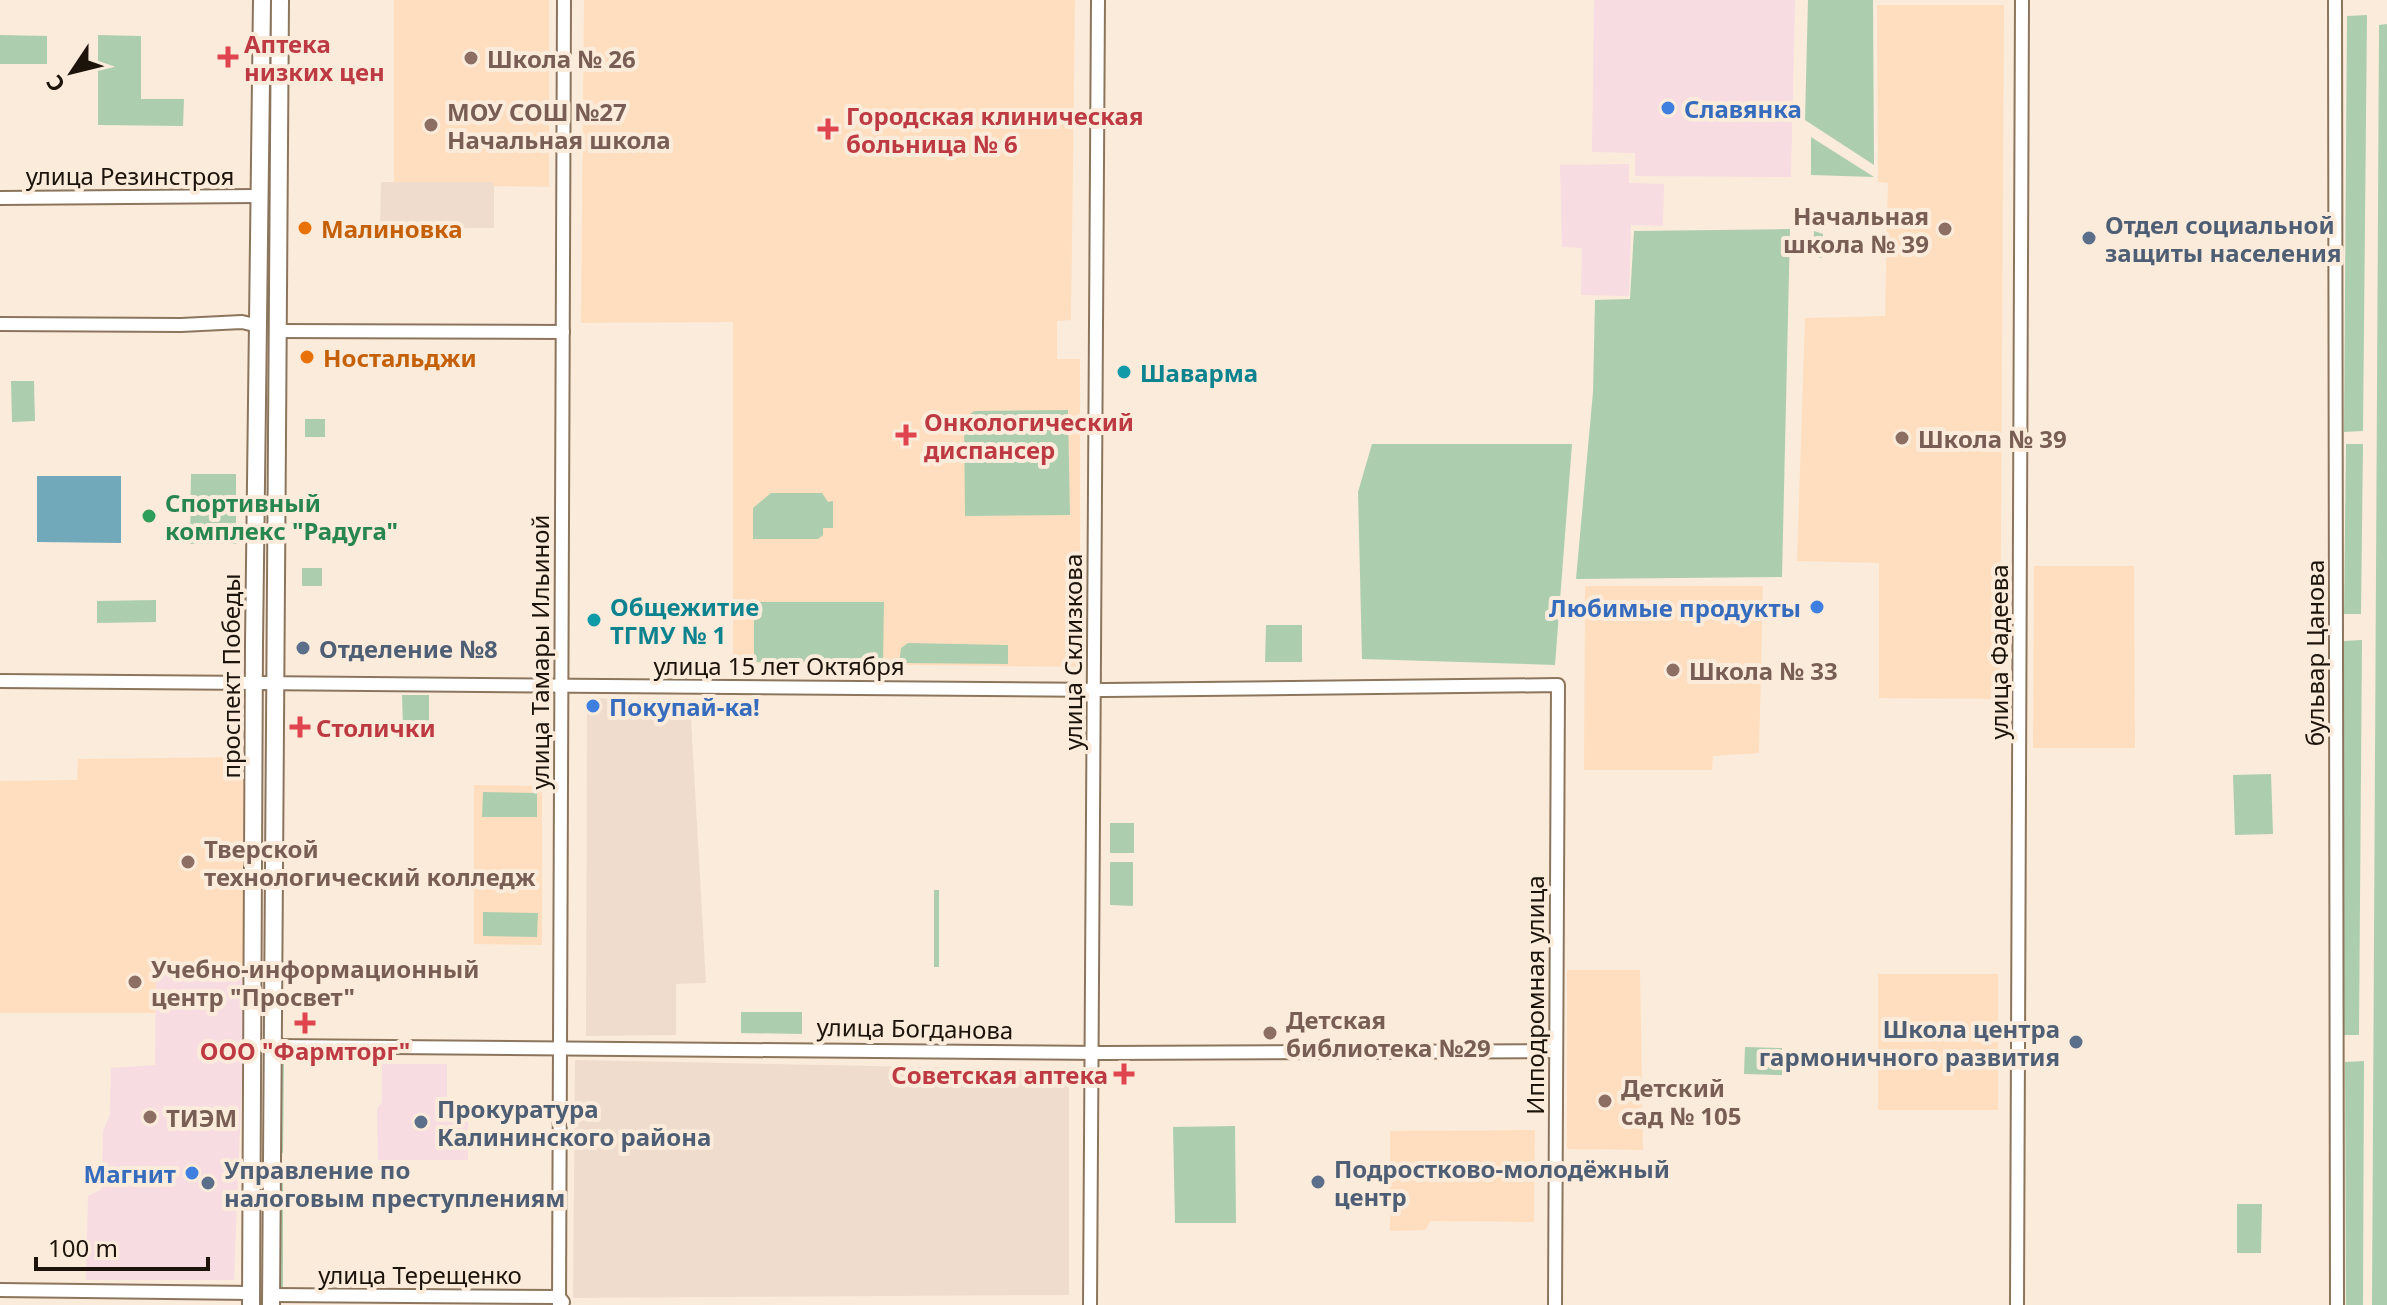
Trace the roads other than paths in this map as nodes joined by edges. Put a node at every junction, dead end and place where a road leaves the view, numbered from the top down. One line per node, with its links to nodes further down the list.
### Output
1 (250, 0): 10 (main road)
2 (262, 0): 10 (main road, проспект Победы)
3 (280, 0): 9 (main road, проспект Победы)
4 (292, 0): 9 (main road)
5 (564, 0): 16 (street, улица Тамары Ильиной)
6 (1098, 0): 22 (street, улица Склизкова)
7 (2022, 0): 33 (street, улица Фадеева)
8 (2335, 0): 34 (street, бульвар Цанова)
9 (280, 24): 15 (main road, проспект Победы)
10 (262, 26): 11 (main road, проспект Победы)
11 (260, 196): 12 (street, улица Резинстроя); 14 (main road, проспект Победы)
12 (0, 198)
13 (0, 324): 14 (street)
14 (259, 326): 18 (main road, проспект Победы)
15 (276, 331): 16 (street); 19 (main road, проспект Победы)
16 (563, 332): 21 (street, улица Тамары Ильиной)
17 (0, 681): 18 (street, улица 15 лет Октября)
18 (254, 683): 19 (street, улица 15 лет Октября); 28 (main road, проспект Победы)
19 (275, 683): 21 (street, улица 15 лет Октября); 23 (main road, проспект Победы)
20 (1558, 685): 22 (street, улица 15 лет Октября); 25 (street, Ипподромная улица)
21 (561, 686): 22 (street, улица 15 лет Октября); 24 (street, улица Тамары Ильиной)
22 (1094, 690): 26 (street, улица Склизкова)
23 (272, 1046): 24 (street, улица Богданова); 29 (main road, проспект Победы)
24 (560, 1048): 26 (street, улица Богданова); 30 (street, улица Тамары Ильиной)
25 (1556, 1051): 26 (street, улица Богданова); 32 (street, Ипподромная улица)
26 (1092, 1052): 31 (street, улица Склизкова)
27 (0, 1290): 28 (street)
28 (251, 1299)
29 (271, 1300): 30 (street, улица Терещенко)
30 (561, 1302)
31 (1090, 1305)
32 (1555, 1305)
33 (2017, 1305)
34 (2337, 1305)

